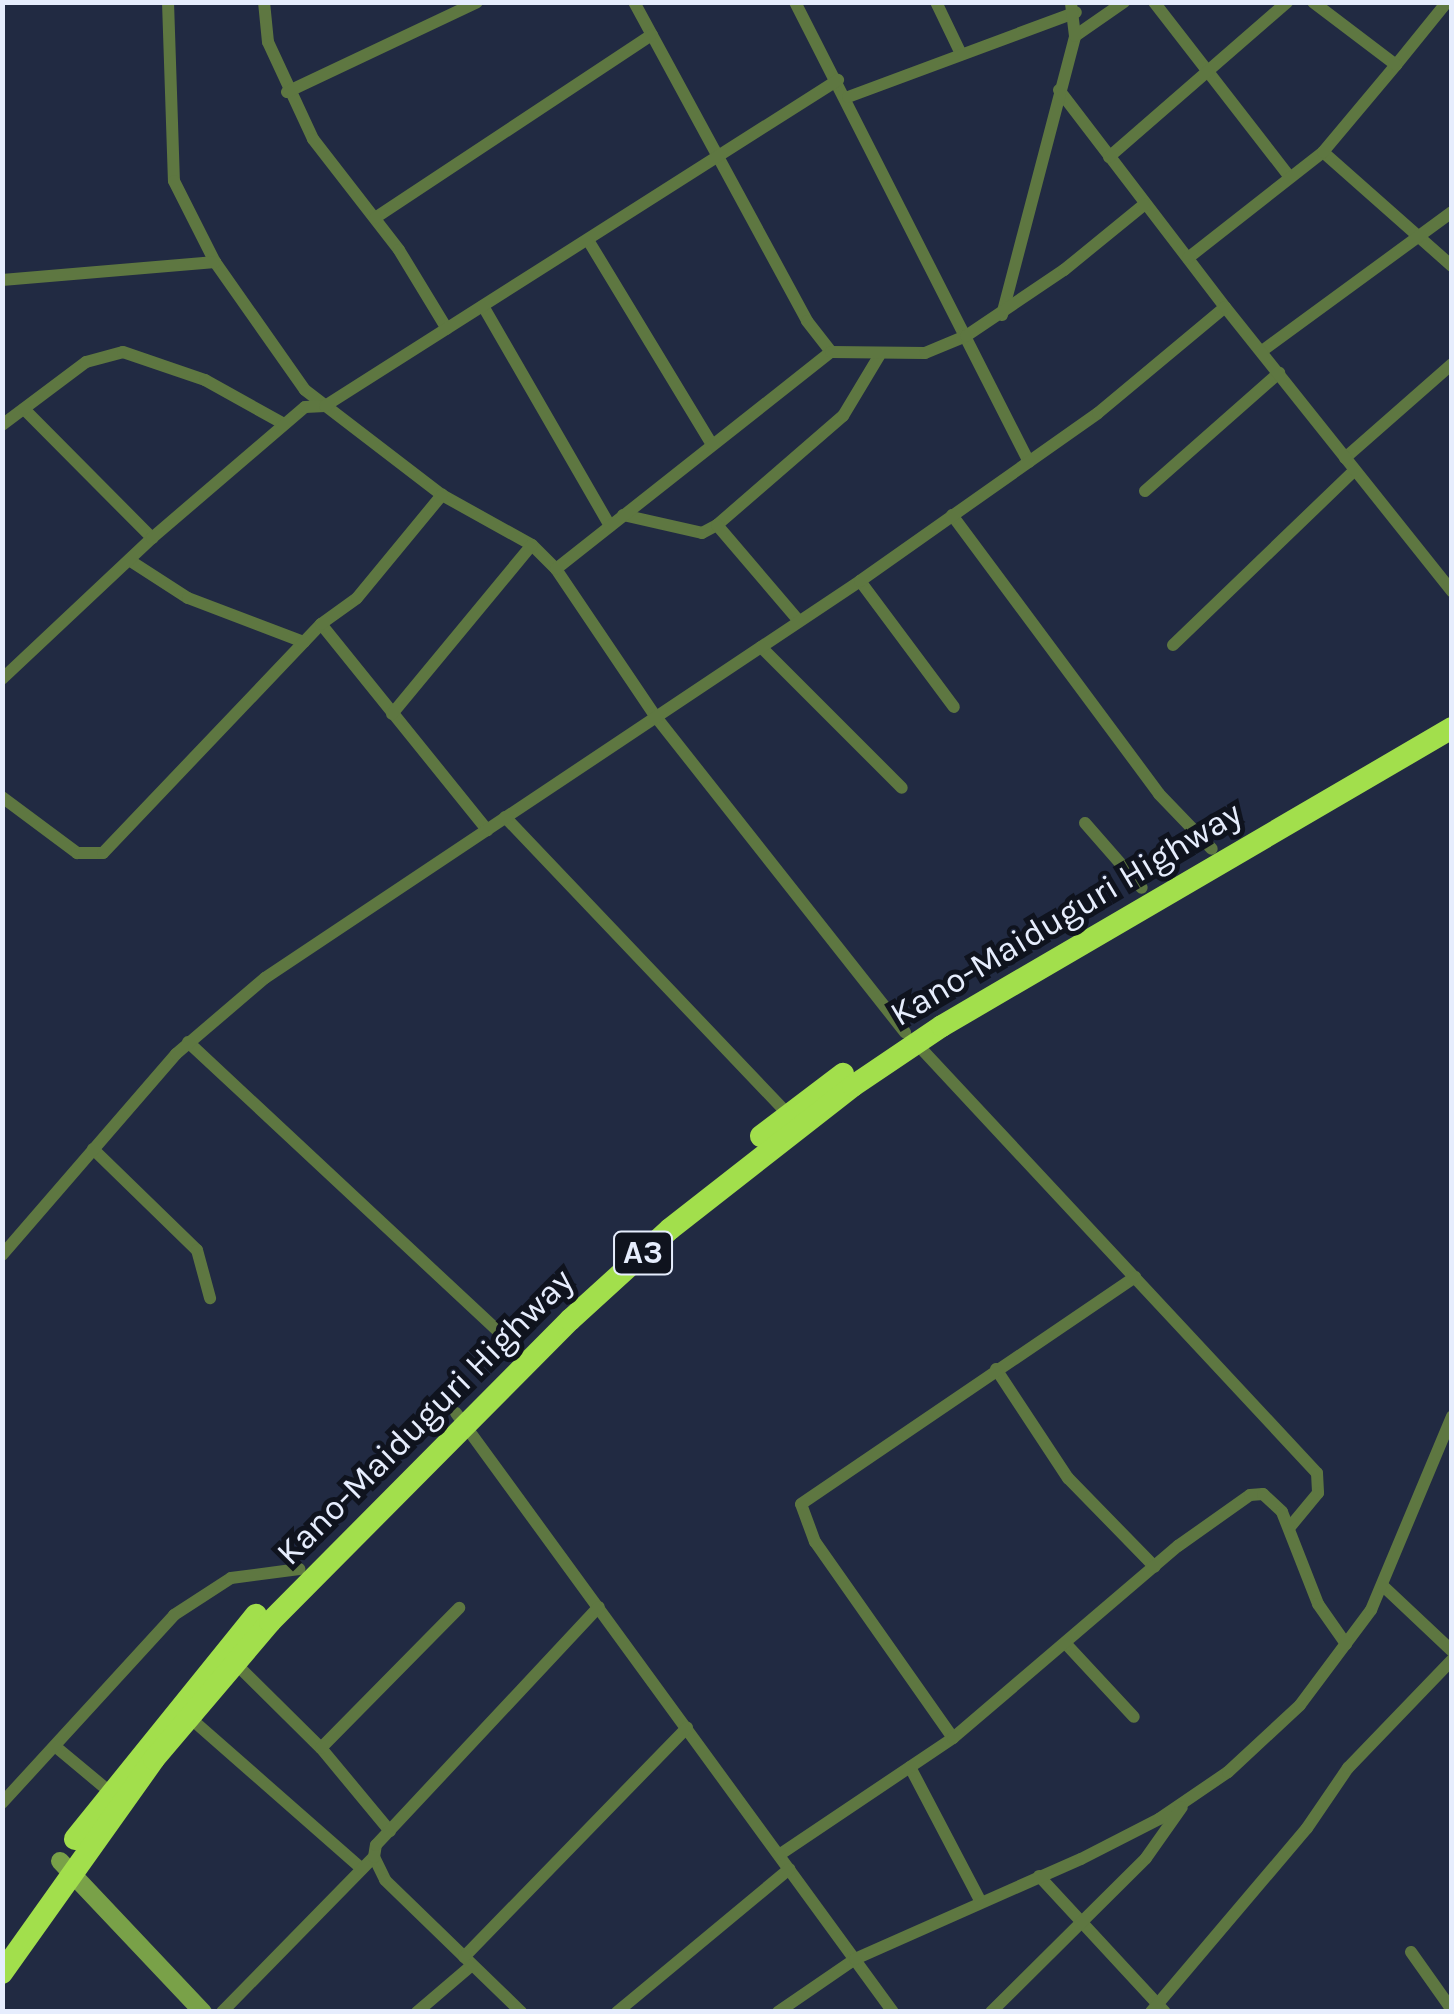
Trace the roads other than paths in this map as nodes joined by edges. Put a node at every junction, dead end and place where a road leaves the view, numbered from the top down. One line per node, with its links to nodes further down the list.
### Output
1 (168, 2): 32 (street)
2 (264, 2): 20 (street)
3 (477, 2): 20 (street)
4 (634, 2): 13 (street)
5 (794, 2): 18 (street)
6 (936, 2): 15 (street)
7 (1124, 2): 14 (street)
8 (1154, 2): 17 (street)
9 (1287, 2): 17 (street)
10 (1313, 2): 16 (street)
11 (1446, 2): 16 (street)
12 (1074, 7): 14 (street); 15 (street)
13 (652, 34): 23 (street); 28 (street)
14 (1076, 36): 19 (street)
15 (961, 54): 21 (street)
16 (1396, 65): 22 (street)
17 (1208, 76): 24 (street); 25 (street)
18 (838, 80): 21 (street); 23 (street)
19 (1059, 90): 24 (street); 37 (street)
20 (288, 92): 28 (street)
21 (848, 97): 39 (street)
22 (1323, 152): 25 (street); 29 (street)
23 (721, 156): 30 (street); 41 (street)
24 (1109, 157): 26 (street)
25 (1289, 176): 31 (street)
26 (1145, 204): 31 (street); 37 (street)
27 (1452, 212): 29 (street)
28 (375, 218): 38 (street)
29 (1420, 234): 33 (street); 40 (street)
30 (588, 240): 35 (street); 49 (street)
31 (1188, 258): 36 (street)
32 (216, 262): 34 (street); 45 (street)
33 (1452, 266)
34 (2, 280)
35 (483, 306): 38 (street); 57 (street)
36 (1225, 307): 40 (street); 50 (street)
37 (1002, 316): 39 (street)
38 (448, 328): 45 (street)
39 (966, 336): 42 (street); 50 (street)
40 (1262, 351): 44 (street)
41 (831, 352): 42 (street); 49 (street)
42 (879, 356): 56 (street)
43 (1452, 364): 51 (street)
44 (1279, 373): 51 (street); 52 (street)
45 (326, 406): 47 (street); 53 (street)
46 (24, 409): 47 (street); 48 (street); 58 (street)
47 (284, 424): 58 (street)
48 (2, 425)
49 (711, 443): 55 (street)
50 (1029, 462): 54 (street)
51 (1350, 464): 63 (street); 67 (street)
52 (1146, 490)
53 (442, 495): 59 (street); 65 (street)
54 (952, 515): 62 (street); 80 (street)
55 (622, 516): 56 (street); 57 (street)
56 (718, 525): 64 (street)
57 (610, 526): 61 (street)
58 (152, 538): 60 (street)
59 (532, 545): 61 (street); 72 (street)
60 (129, 560): 66 (street); 69 (street)
61 (556, 569): 73 (street)
62 (860, 580): 64 (street); 70 (street)
63 (1452, 591)
64 (799, 621): 68 (street)
65 (321, 624): 66 (street); 72 (street)
66 (304, 642): 76 (street)
67 (1172, 645)
68 (760, 646): 73 (street); 75 (street)
69 (2, 679)
70 (954, 706)
71 (1452, 711): 80 (highway, Kano-Maiduguri Highway / A3)
72 (392, 714): 79 (street)
73 (656, 716): 77 (street); 82 (street)
74 (1452, 728): 82 (highway, Kano-Maiduguri Highway / A3)
75 (902, 788)
76 (2, 796)
77 (505, 818): 79 (street); 84 (street)
78 (1085, 822): 81 (street)
79 (487, 830): 83 (street)
80 (1212, 848): 81 (highway, Kano-Maiduguri Highway / A3)
81 (1142, 888): 82 (highway, Kano-Maiduguri Highway / A3)
82 (911, 1037): 84 (highway, Kano-Maiduguri Highway / A3); 87 (street); 92 (highway, Kano-Maiduguri Highway / A3)
83 (188, 1042): 85 (street); 89 (street)
84 (789, 1115): 89 (highway, Kano-Maiduguri Highway / A3)
85 (92, 1149): 86 (street); 88 (street)
86 (2, 1255)
87 (1135, 1277): 90 (street); 93 (street)
88 (210, 1298)
89 (518, 1350): 92 (highway, Kano-Maiduguri Highway / A3)
90 (996, 1369): 94 (street); 107 (street)
91 (1452, 1416): 96 (street)
92 (462, 1418): 95 (highway, Kano-Maiduguri Highway / A3); 98 (street); 103 (highway, Kano-Maiduguri Highway / A3)
93 (1289, 1528): 94 (street); 99 (street)
94 (1155, 1567): 100 (street)
95 (298, 1569): 108 (street); 111 (highway, Kano-Maiduguri Highway / A3)
96 (1382, 1586): 99 (street); 101 (street)
97 (459, 1608): 109 (street)
98 (599, 1608): 106 (street); 114 (street)
99 (1346, 1644): 112 (street)
100 (1067, 1645): 105 (street); 107 (street)
101 (1452, 1650)
102 (1452, 1660): 128 (street)
103 (236, 1663): 104 (highway, Kano-Maiduguri Highway / A3); 109 (street)
104 (189, 1717): 117 (highway, Kano-Maiduguri Highway / A3); 119 (street)
105 (1134, 1717)
106 (687, 1728): 115 (street); 126 (street)
107 (953, 1738): 110 (street)
108 (56, 1747): 111 (street); 113 (street)
109 (322, 1748): 114 (street)
110 (910, 1767): 115 (street); 121 (street)
111 (110, 1792): 117 (highway, Kano-Maiduguri Highway / A3)
112 (1186, 1800): 120 (street); 122 (street)
113 (2, 1803)
114 (390, 1831): 116 (street)
115 (779, 1855): 118 (street)
116 (374, 1857): 119 (street); 126 (street)
117 (66, 1866): 123 (highway, Kano-Maiduguri Highway / A3); 127 (highway, Kano-Maiduguri Highway / A3); 130 (street)
118 (789, 1868): 125 (street); 134 (street)
119 (362, 1869): 131 (street)
120 (1039, 1876): 121 (street); 122 (street)
121 (981, 1902): 125 (street)
122 (1079, 1919): 128 (street); 137 (street)
123 (2, 1946)
124 (1411, 1952): 129 (street)
125 (855, 1959): 135 (street); 136 (street)
126 (468, 1961): 132 (street); 133 (street)
127 (2, 1973)
128 (1157, 2009)
129 (1452, 2010)
130 (203, 2012)
131 (222, 2012)
132 (417, 2012)
133 (521, 2012)
134 (618, 2012)
135 (778, 2012)
136 (893, 2012)
137 (991, 2012)

